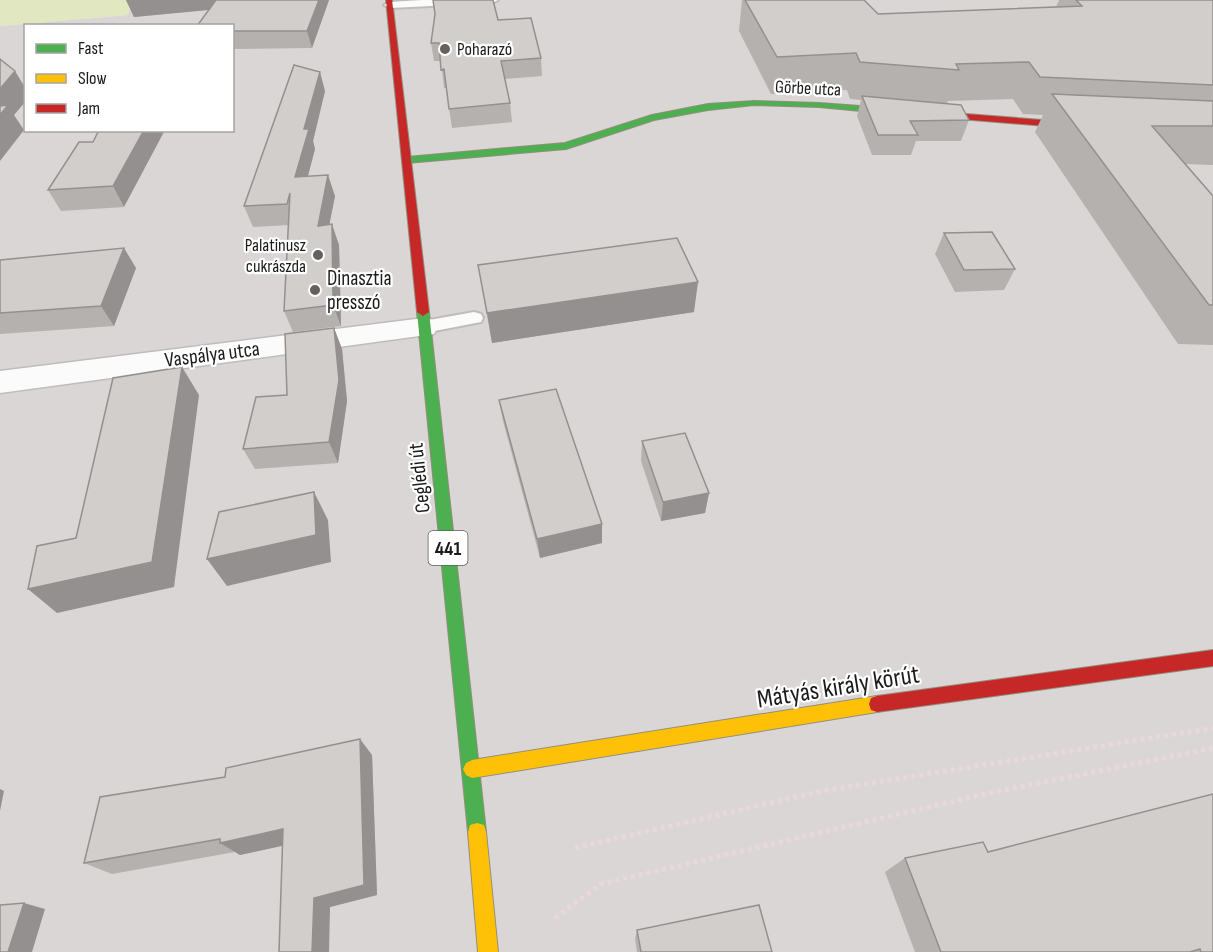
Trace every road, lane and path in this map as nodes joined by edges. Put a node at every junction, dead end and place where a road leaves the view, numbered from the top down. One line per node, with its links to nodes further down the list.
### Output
1 (492, 0): 2 (lane)
2 (390, 2): 4 (street, Ceglédi út / 441)
3 (1100, 127): 4 (street, Görbe utca)
4 (407, 160): 6 (street, Ceglédi út / 441)
5 (474, 318): 6 (lane)
6 (424, 327): 7 (street, Vaspálya utca); 11 (street, Ceglédi út / 441)
7 (0, 382)
8 (1213, 658): 11 (street, Mátyás király körút)
9 (1213, 728): 12 (path)
10 (1213, 748): 13 (path)
11 (472, 769): 14 (street, Ceglédi út / 441)
12 (575, 848)
13 (555, 918)
14 (488, 952)

